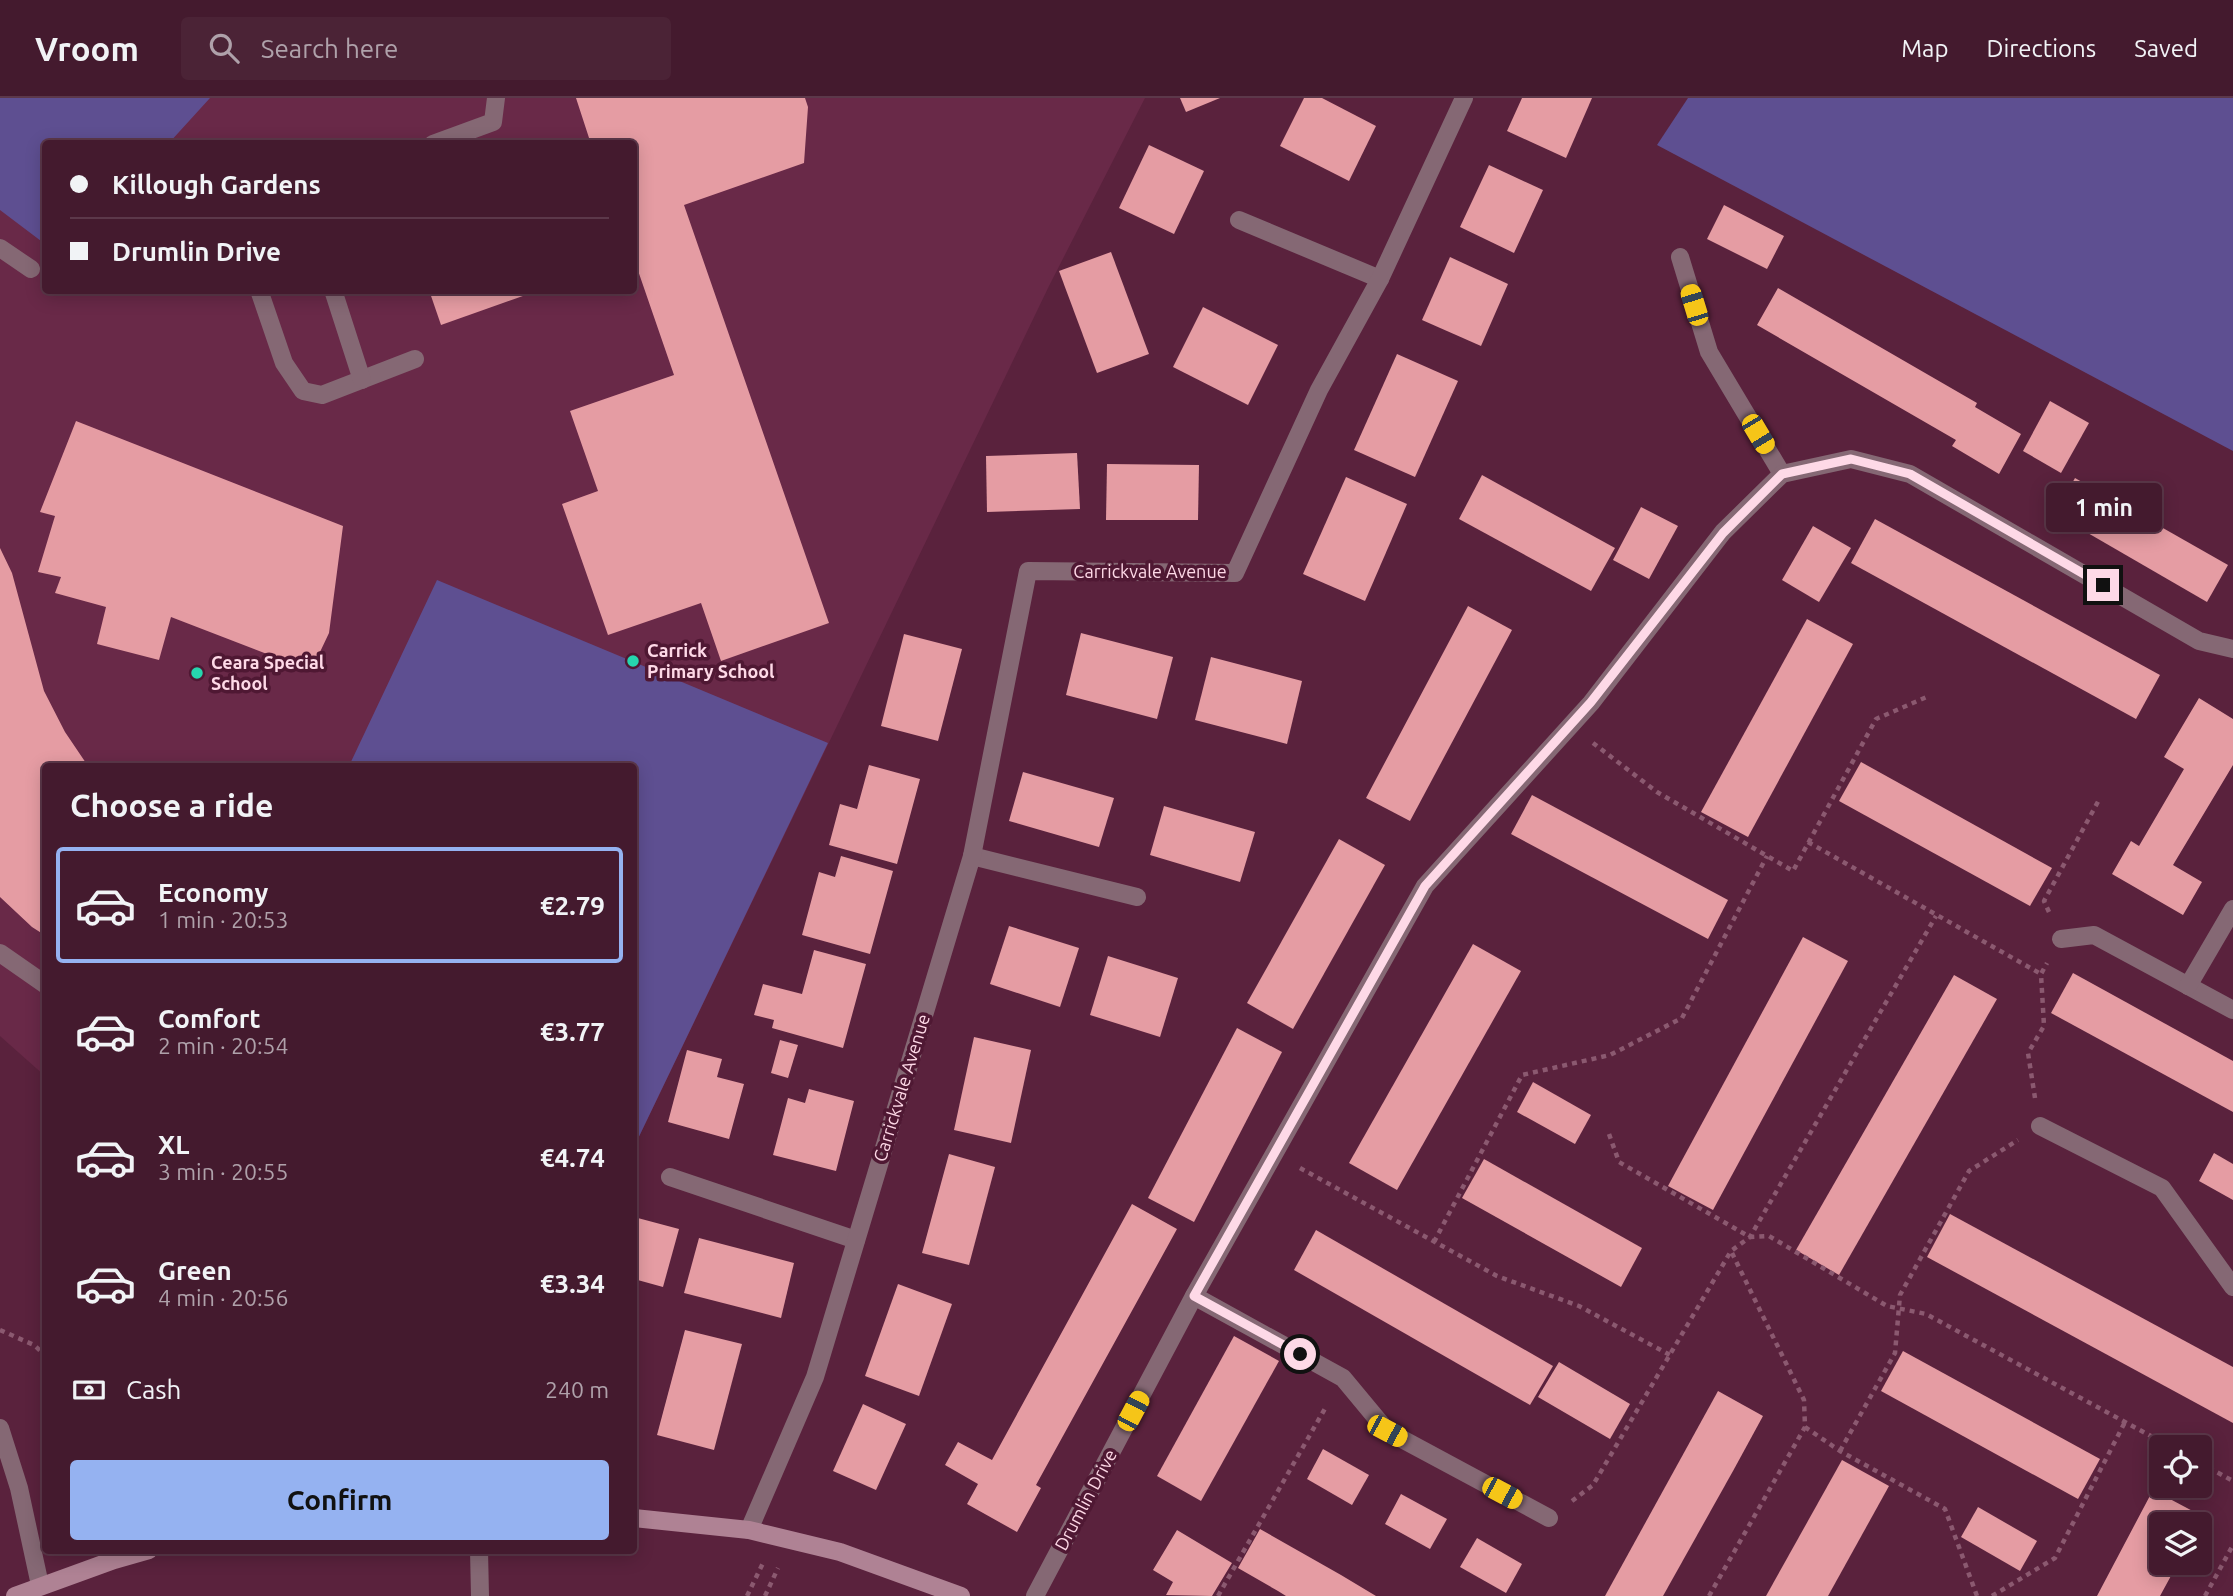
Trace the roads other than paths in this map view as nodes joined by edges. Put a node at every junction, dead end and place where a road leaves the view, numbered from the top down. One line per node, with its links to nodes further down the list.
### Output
1 (496, 98): 3 (street)
2 (1464, 98): 8 (street, Carrickvale Avenue)
3 (444, 140)
4 (1239, 220): 8 (street)
5 (0, 248): 7 (street)
6 (1679, 257): 13 (street)
7 (31, 269)
8 (1380, 279): 15 (street, Carrickvale Avenue)
9 (260, 294): 12 (street)
10 (334, 294): 12 (street)
11 (415, 359): 12 (street)
12 (362, 380)
13 (1782, 474): 14 (street); 27 (street, Drumlin Drive)
14 (2233, 649)
15 (972, 856): 16 (street); 25 (street, Carrickvale Avenue)
16 (1137, 897)
17 (2233, 909): 21 (street)
18 (2061, 939): 21 (street)
19 (0, 953): 20 (street)
20 (42, 982)
21 (2188, 986): 22 (street)
22 (2233, 1010)
23 (2040, 1126): 26 (street)
24 (670, 1177): 25 (street)
25 (856, 1240): 31 (street, Carrickvale Avenue)
26 (2233, 1287)
27 (1194, 1296): 30 (street); 38 (street, Drumlin Drive)
28 (0, 1428): 34 (street)
29 (637, 1518): 31 (main road)
30 (1549, 1518)
31 (750, 1530): 37 (main road)
32 (135, 1554): 34 (main road)
33 (479, 1554): 36 (street)
34 (40, 1585): 35 (main road)
35 (15, 1596)
36 (480, 1596)
37 (961, 1596)
38 (1035, 1596)

